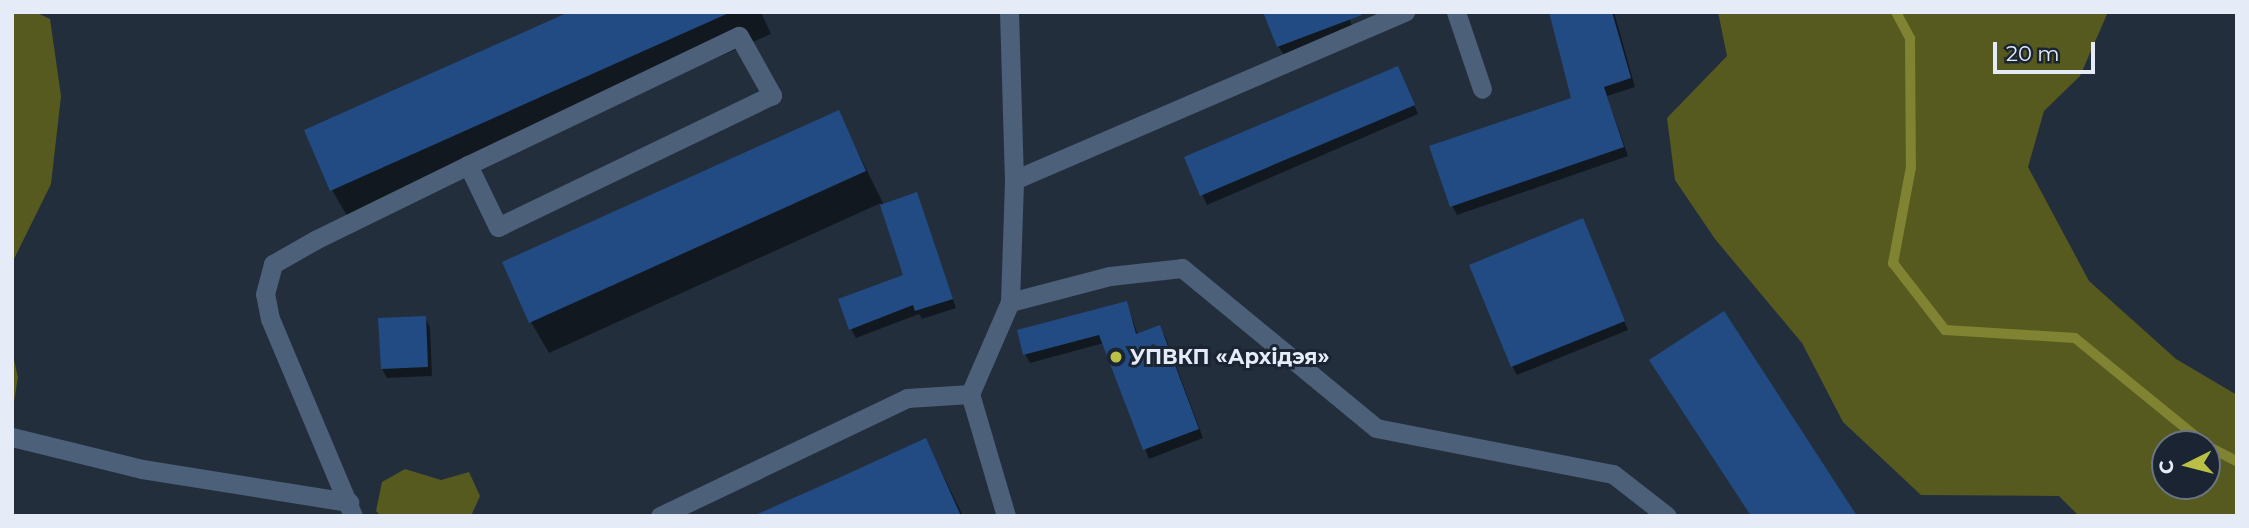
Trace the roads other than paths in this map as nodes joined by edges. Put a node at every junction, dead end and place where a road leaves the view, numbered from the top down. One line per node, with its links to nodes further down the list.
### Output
1 (1009, 12): 6 (lane)
2 (1405, 12): 6 (lane)
3 (1455, 12): 4 (lane)
4 (1482, 89)
5 (468, 165): 5 (lane); 10 (lane)
6 (1014, 180): 7 (lane)
7 (1010, 302): 8 (lane); 13 (lane)
8 (970, 394): 11 (lane); 12 (lane)
9 (12, 437): 10 (lane)
10 (351, 509)
11 (660, 516)
12 (1006, 516)
13 (1667, 516)

